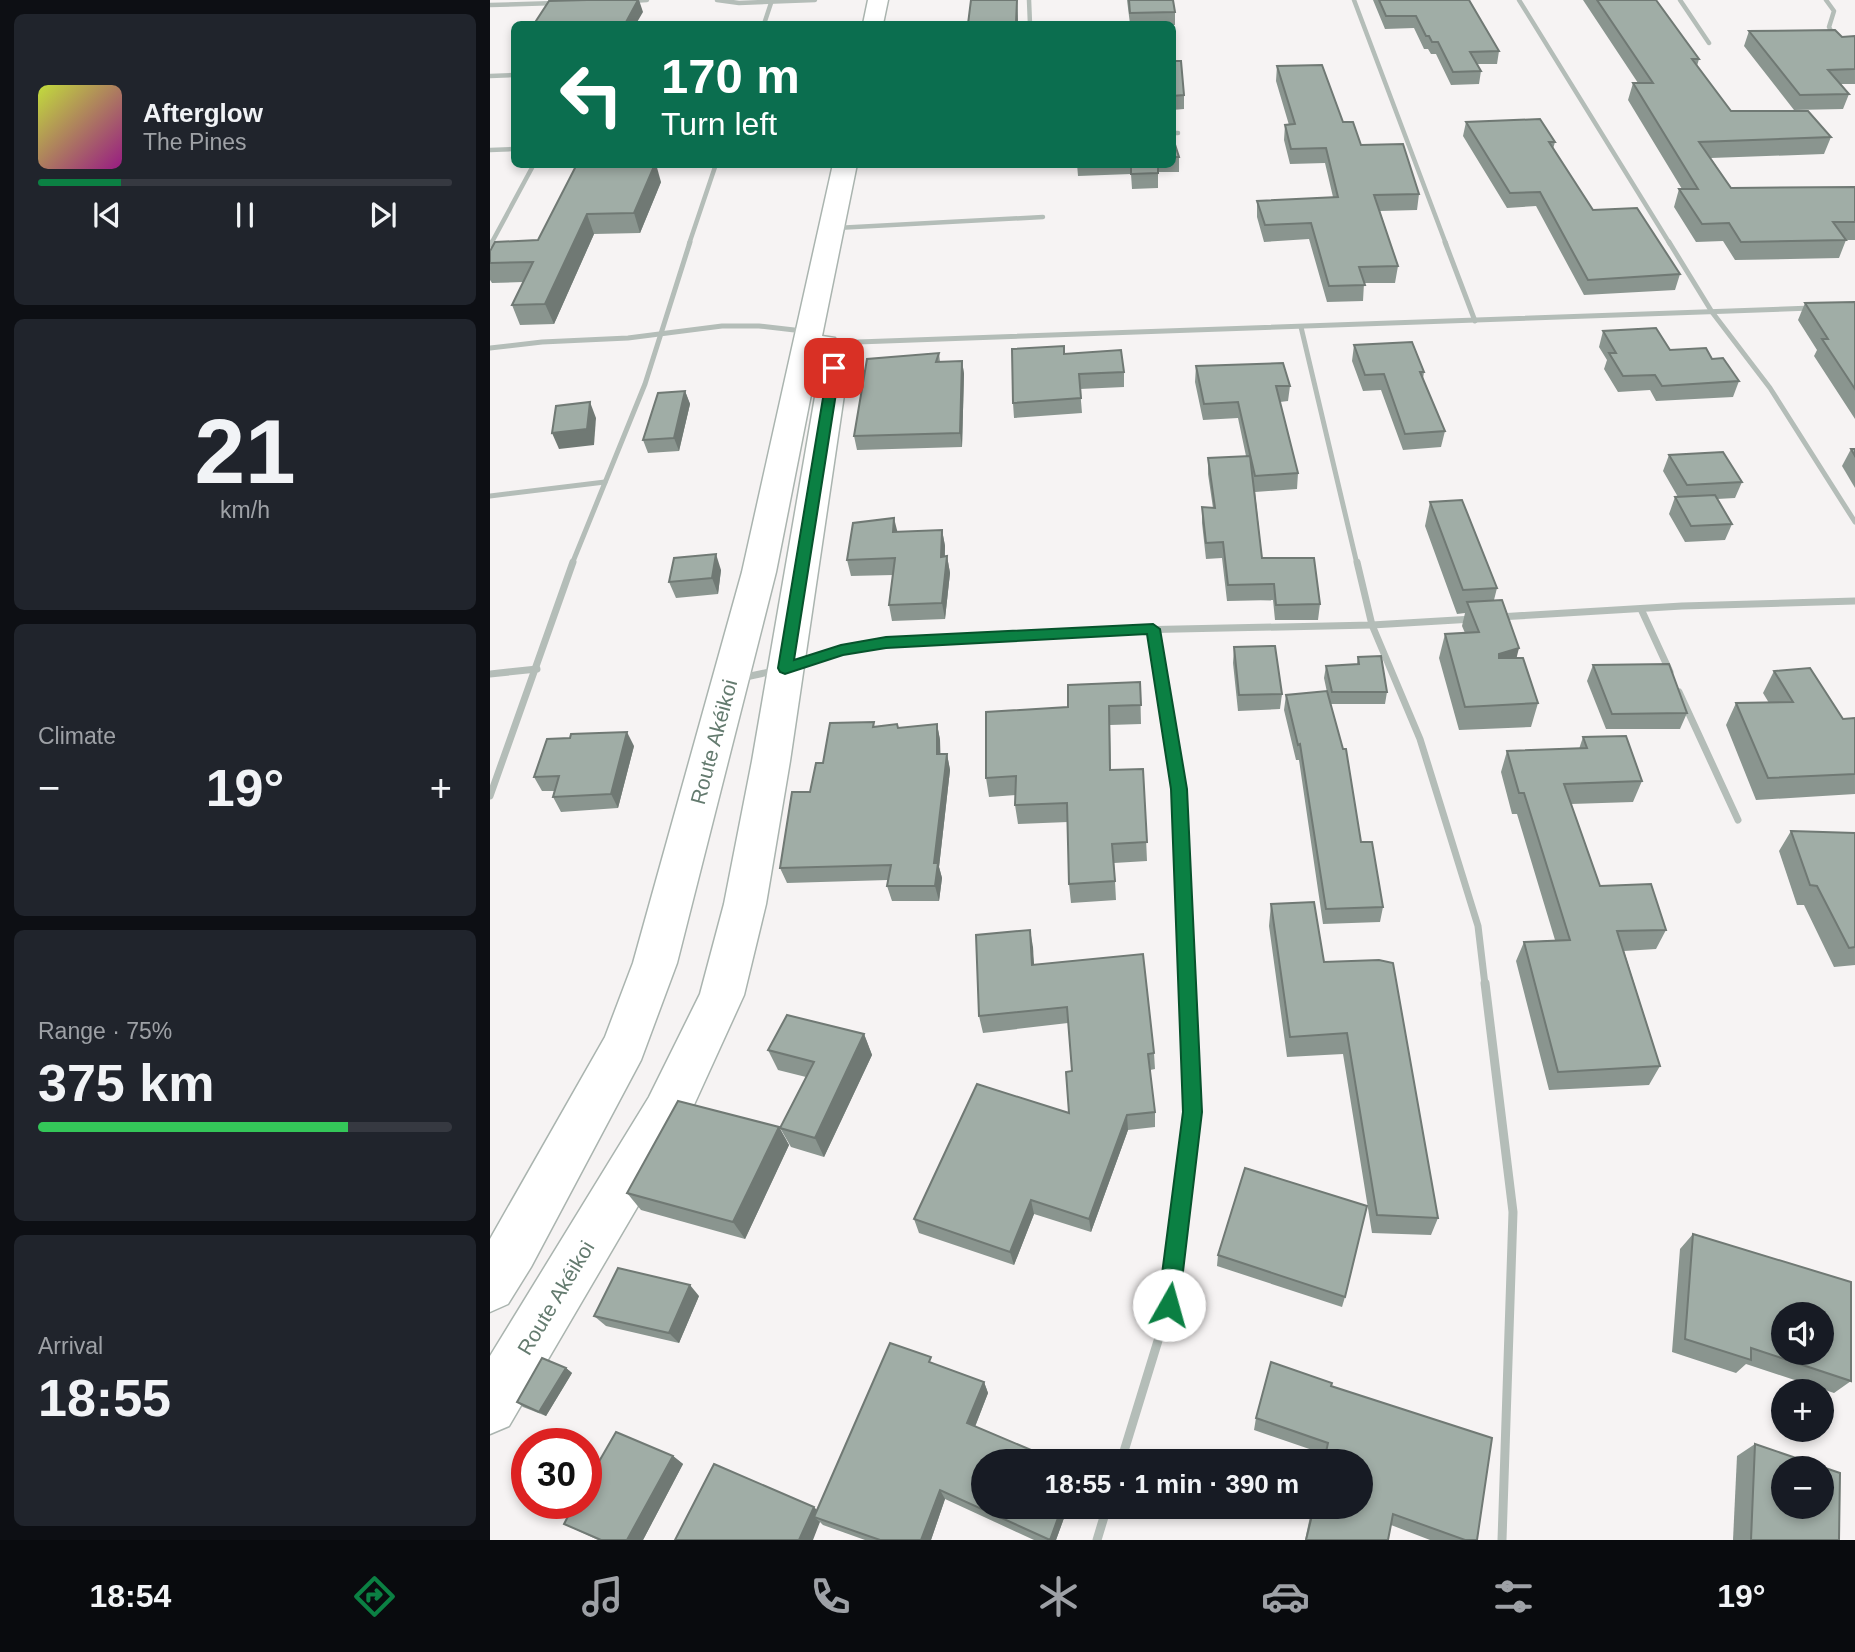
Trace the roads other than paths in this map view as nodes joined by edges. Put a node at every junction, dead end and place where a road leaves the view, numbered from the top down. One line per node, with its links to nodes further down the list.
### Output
1 (630, 0): 2 (street)
2 (647, 0)
3 (717, 0): 12 (street)
4 (815, 0): 12 (street)
5 (878, 0): 15 (street)
6 (1028, 0): 16 (street)
7 (1354, 0): 31 (street)
8 (1519, 0): 30 (street)
9 (1680, 0): 18 (street)
10 (1826, 0): 17 (street)
11 (559, 3): 13 (street)
12 (771, 3): 14 (street)
13 (490, 5)
14 (765, 21)
15 (874, 21)
16 (1030, 21)
17 (1837, 39)
18 (1709, 43)
19 (511, 75): 20 (street)
20 (490, 76)
21 (490, 149): 22 (street)
22 (511, 149)
23 (532, 168): 28 (street)
24 (715, 168): 33 (street)
25 (844, 168): 27 (street, Route Akéikoi)
26 (1043, 217): 27 (street)
27 (832, 228): 34 (street, Route Akéikoi)
28 (490, 245)
29 (1816, 308): 30 (street)
30 (1712, 313): 31 (street); 38 (street)
31 (1475, 321): 32 (street)
32 (1301, 327): 34 (street); 43 (street)
33 (659, 334): 34 (street); 35 (street); 36 (street)
34 (815, 340): 46 (street, Route Akéikoi); 48 (street, Route Akéikoi)
35 (490, 348)
36 (605, 482): 37 (street); 45 (street)
37 (490, 496)
38 (1855, 522)
39 (1855, 601): 40 (street)
40 (1641, 609): 42 (street); 50 (street)
41 (1477, 618): 43 (street)
42 (1490, 618)
43 (1372, 625): 44 (street); 56 (street)
44 (1153, 629): 46 (street); 53 (street)
45 (537, 668): 47 (street); 49 (street)
46 (785, 668): 48 (street); 52 (street, Route Akéikoi)
47 (490, 674)
48 (730, 681): 51 (street, Route Akéikoi)
49 (490, 796)
50 (1738, 820)
51 (490, 1286)
52 (490, 1407)
53 (1125, 1449)
54 (1103, 1519): 55 (street)
55 (1097, 1540)
56 (1502, 1540)

